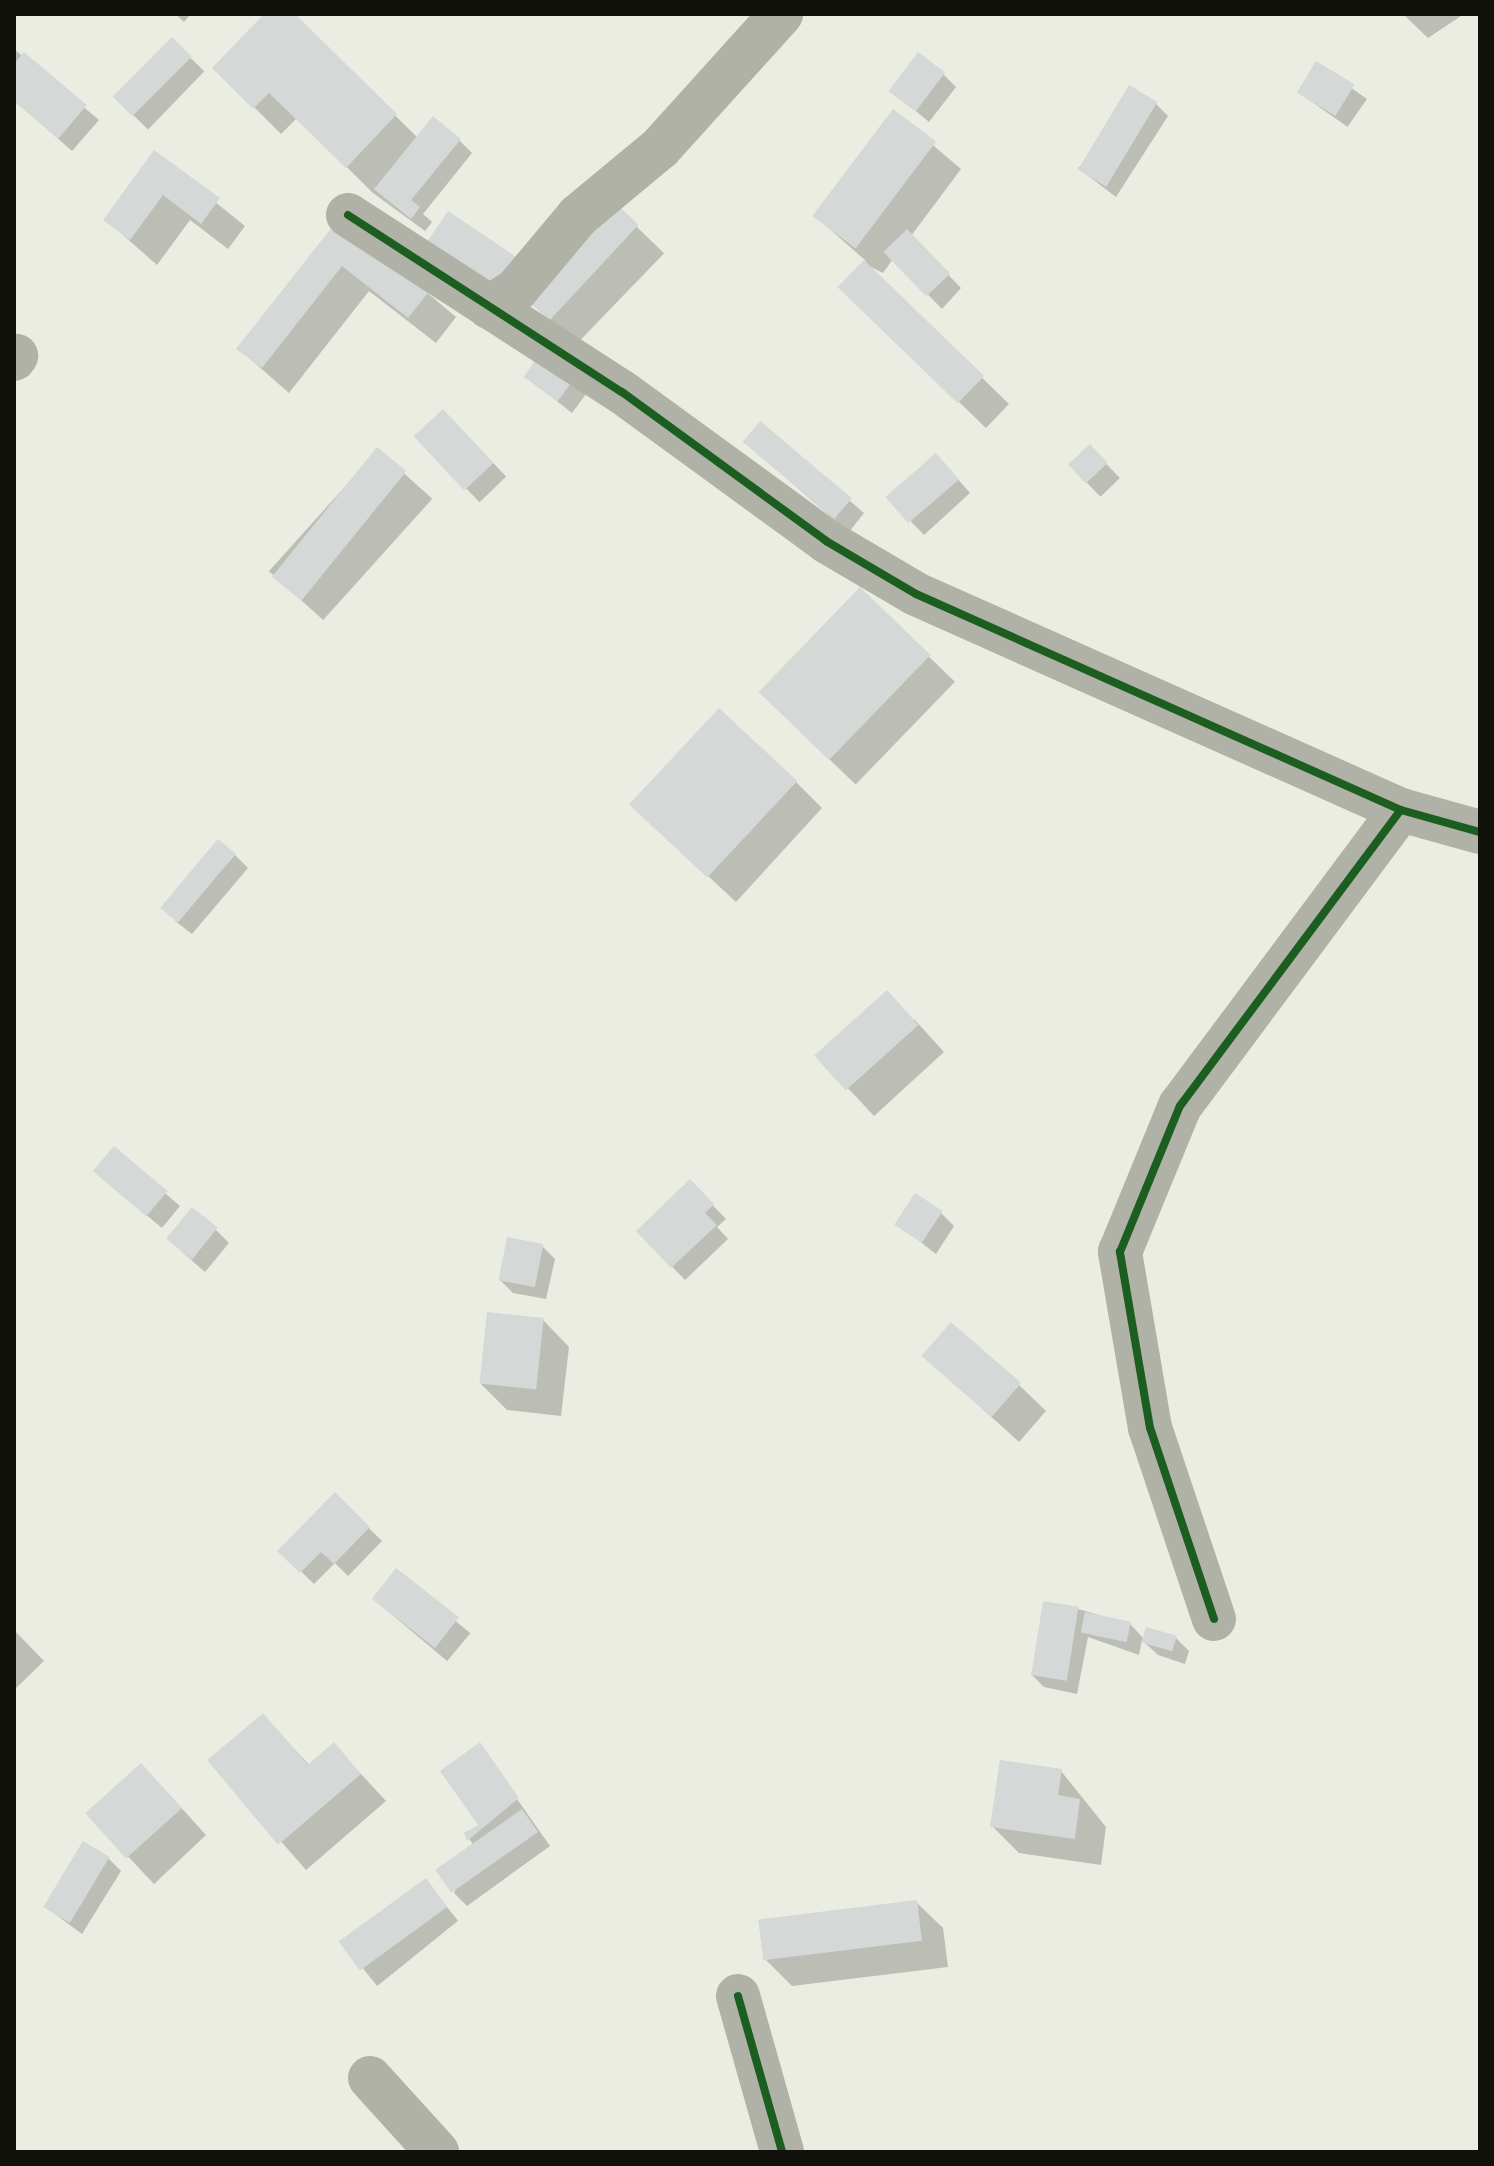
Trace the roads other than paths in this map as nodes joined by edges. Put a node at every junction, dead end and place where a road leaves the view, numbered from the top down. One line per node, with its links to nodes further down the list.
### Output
1 (781, 14): 3 (street)
2 (348, 215): 3 (street)
3 (489, 307): 4 (street)
4 (1401, 810): 5 (street); 6 (street)
5 (1480, 832)
6 (1214, 1619)
7 (738, 1996): 10 (street)
8 (370, 2078): 9 (street)
9 (437, 2152)
10 (782, 2152)

